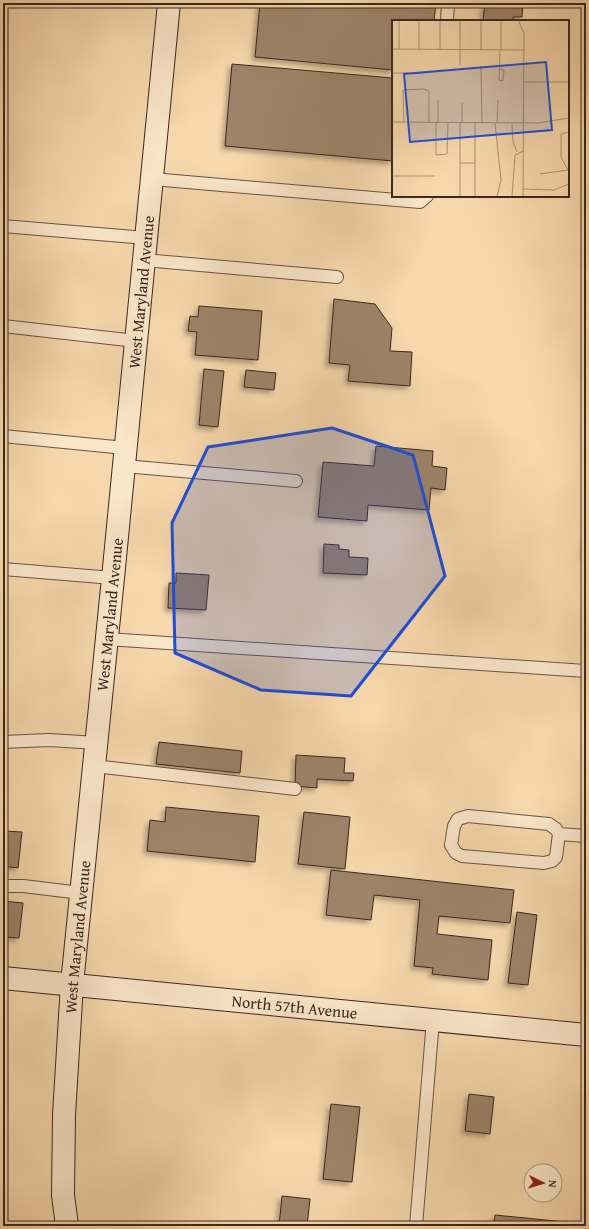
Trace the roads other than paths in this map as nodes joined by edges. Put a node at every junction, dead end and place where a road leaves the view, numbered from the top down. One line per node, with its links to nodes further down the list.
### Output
1 (169, 3): 4 (street, West Maryland Avenue)
2 (448, 3): 3 (lane)
3 (447, 20)
4 (152, 179): 5 (lane); 7 (street, West Maryland Avenue)
5 (426, 197)
6 (3, 226): 7 (lane)
7 (146, 238): 8 (street, West Maryland Avenue)
8 (144, 260): 9 (lane); 11 (street, West Maryland Avenue)
9 (337, 277)
10 (3, 326): 11 (lane)
11 (136, 341): 13 (street, West Maryland Avenue)
12 (3, 436): 13 (lane)
13 (125, 457): 14 (lane); 16 (street, West Maryland Avenue)
14 (296, 481)
15 (3, 569): 16 (lane)
16 (113, 578): 17 (street, West Maryland Avenue)
17 (107, 639): 18 (lane); 20 (street, West Maryland Avenue)
18 (586, 671)
19 (3, 742): 20 (lane)
20 (97, 743): 21 (street, West Maryland Avenue)
21 (94, 766): 22 (lane); 26 (street, West Maryland Avenue)
22 (295, 789)
23 (559, 834): 23 (lane); 24 (lane)
24 (586, 836)
25 (3, 886): 26 (lane)
26 (82, 892): 28 (street, West Maryland Avenue)
27 (3, 978): 28 (street, North 57th Avenue)
28 (72, 984): 29 (street, North 57th Avenue); 31 (street, West Maryland Avenue)
29 (433, 1020): 30 (street, North 57th Avenue); 32 (lane)
30 (586, 1035)
31 (67, 1226)
32 (416, 1226)

